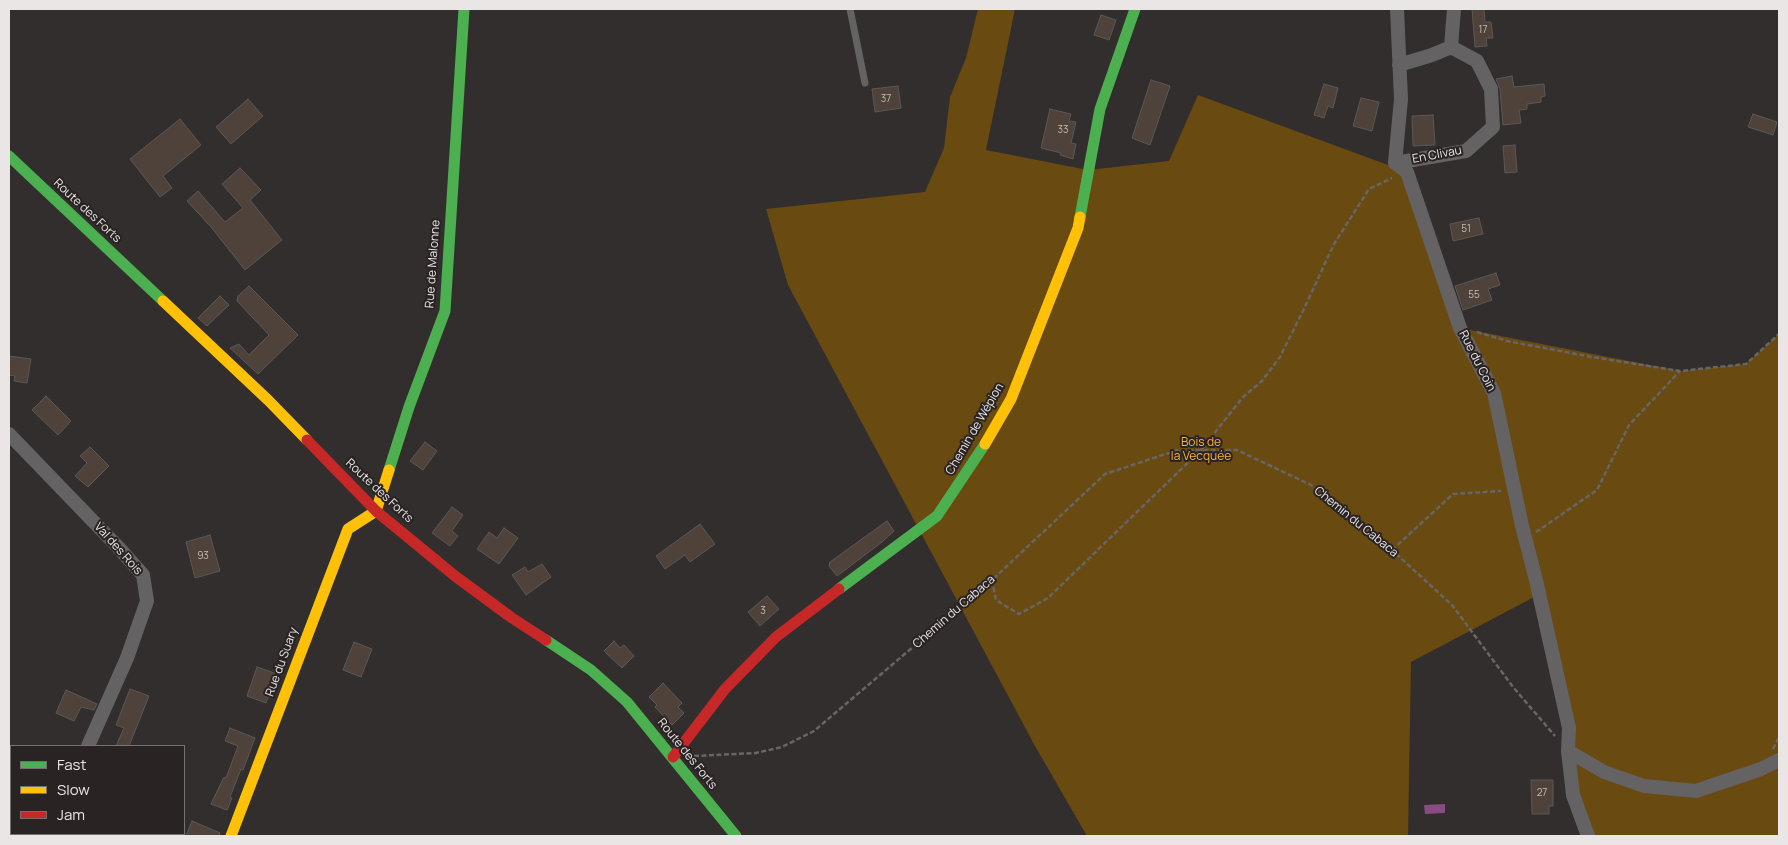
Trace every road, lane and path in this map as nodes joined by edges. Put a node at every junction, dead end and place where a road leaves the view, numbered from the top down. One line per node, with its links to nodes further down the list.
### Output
1 (464, 9): 18 (street, Rue de Malonne)
2 (850, 9): 8 (lane)
3 (1135, 9): 24 (street, Chemin de Wépion)
4 (1397, 9): 7 (street)
5 (1454, 9): 6 (street)
6 (1451, 46): 7 (street); 10 (street, En Clivau)
7 (1399, 65): 10 (street)
8 (865, 83)
9 (9, 156): 18 (street, Route des Forts)
10 (1395, 163): 11 (street)
11 (1407, 172): 12 (street, Rue du Coin); 16 (path)
12 (1460, 328): 14 (path); 17 (street, Rue du Coin)
13 (1779, 334): 14 (path)
14 (1680, 371): 19 (path)
15 (9, 434): 22 (street, Val des Rois)
16 (1201, 450): 20 (path, Chemin du Cabaca); 21 (path, Chemin du Cabaca); 21 (path)
17 (1515, 490): 19 (street, Rue du Coin); 20 (path)
18 (376, 511): 24 (street, Route des Forts); 26 (street, Rue du Suary)
19 (1525, 539): 23 (street, Rue du Coin)
20 (1392, 550): 23 (path, Chemin du Cabaca)
21 (992, 580): 24 (path, Chemin du Cabaca)
22 (88, 745)
23 (1568, 751): 25 (street); 28 (street, Rue du Coin)
24 (673, 757): 27 (street, Route des Forts)
25 (1779, 760)
26 (231, 836)
27 (736, 836)
28 (1588, 836)

